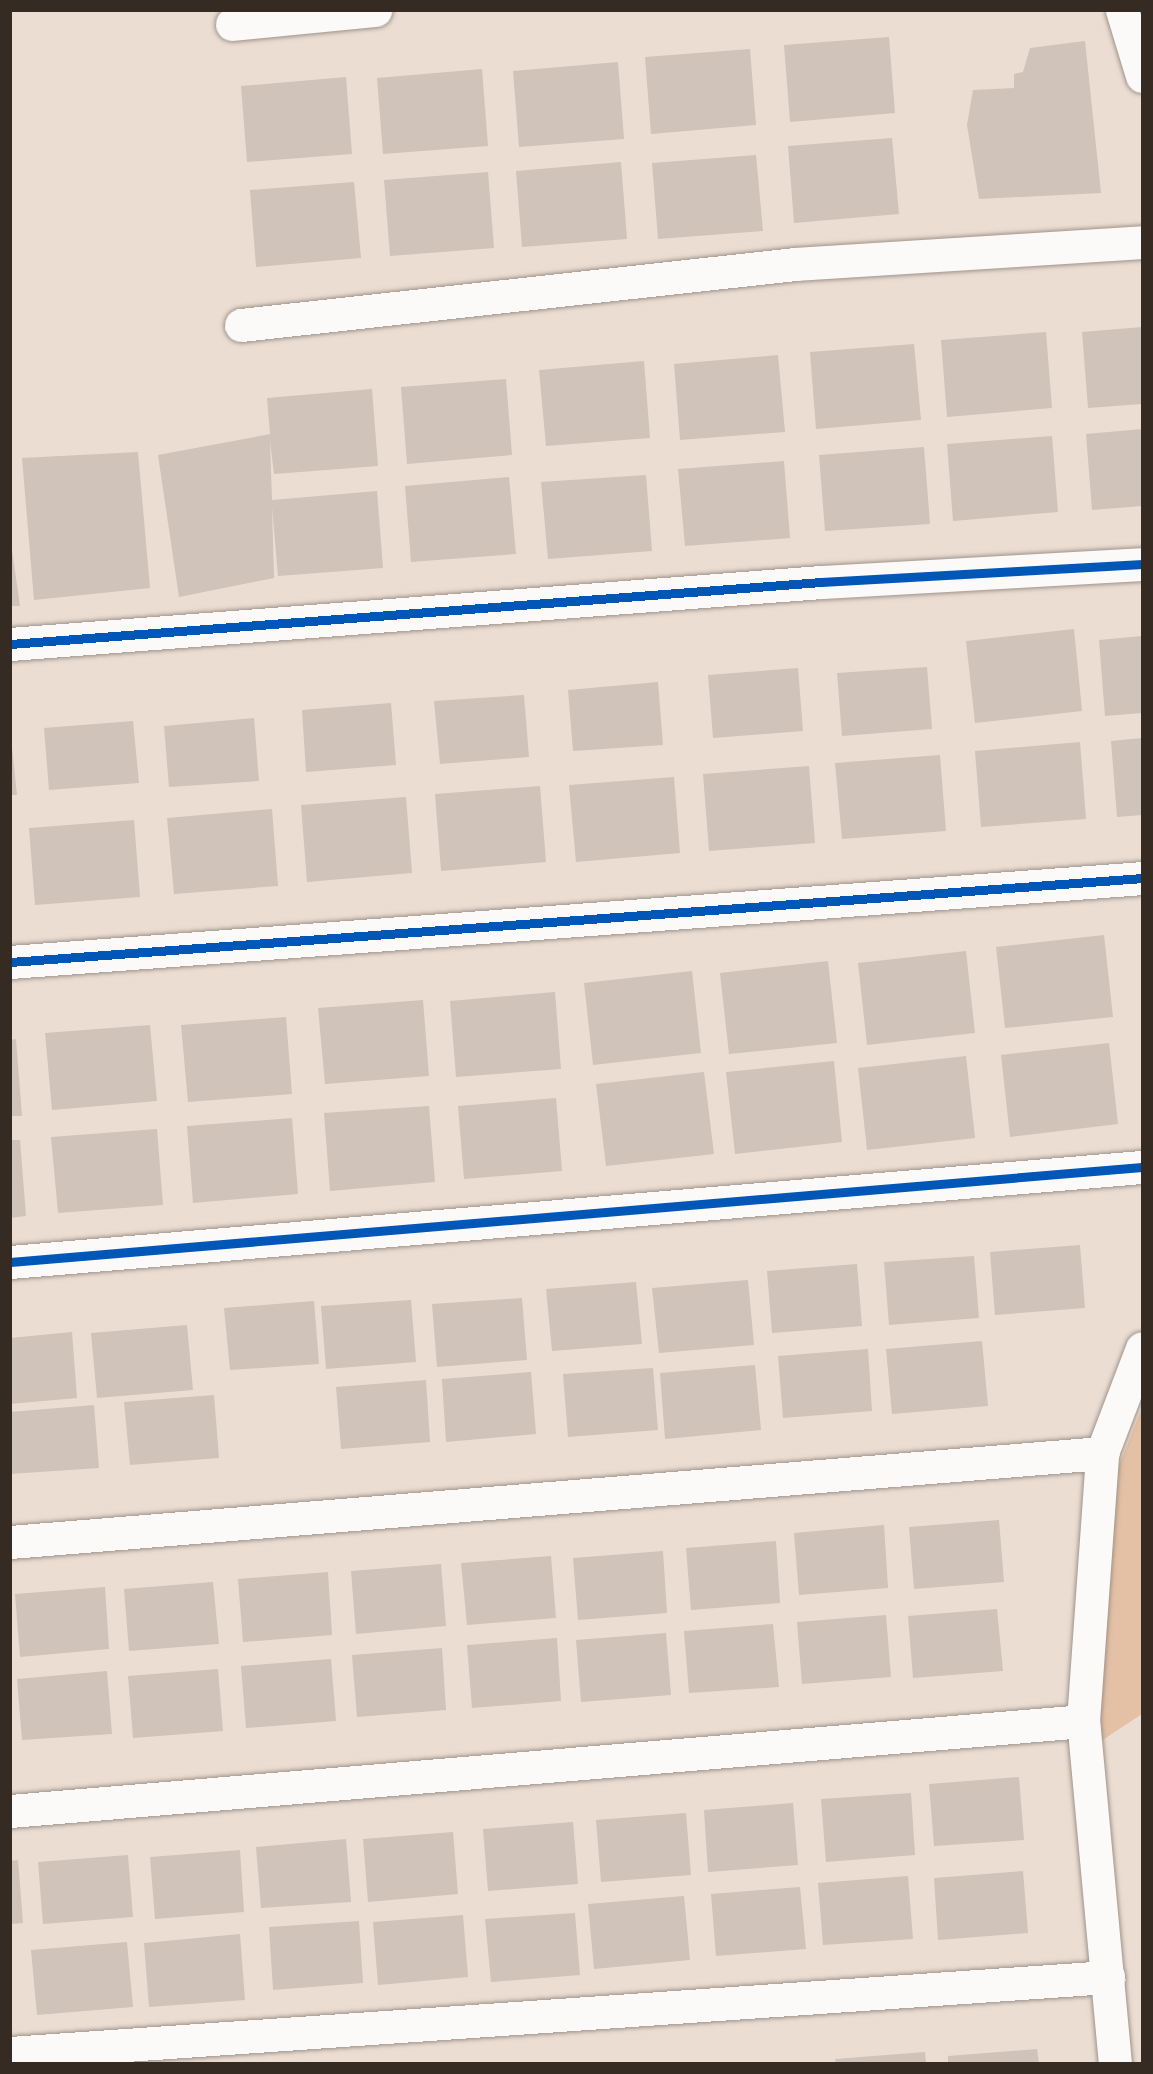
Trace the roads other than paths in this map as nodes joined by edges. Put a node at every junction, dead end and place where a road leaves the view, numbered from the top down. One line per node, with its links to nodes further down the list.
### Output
1 (375, 10): 3 (street)
2 (1122, 10): 4 (street)
3 (232, 24)
4 (1143, 76)
5 (1143, 242): 6 (street)
6 (241, 325)
7 (1143, 564): 8 (street)
8 (10, 644)
9 (1143, 878): 10 (street)
10 (10, 962)
11 (1143, 1167): 12 (street)
12 (10, 1262)
13 (1143, 1348): 14 (street)
14 (1102, 1453): 15 (street); 16 (street)
15 (10, 1542)
16 (1083, 1721): 17 (street); 18 (street)
17 (10, 1811)
18 (1108, 1977): 19 (street); 20 (street)
19 (10, 2054)
20 (1115, 2064)

